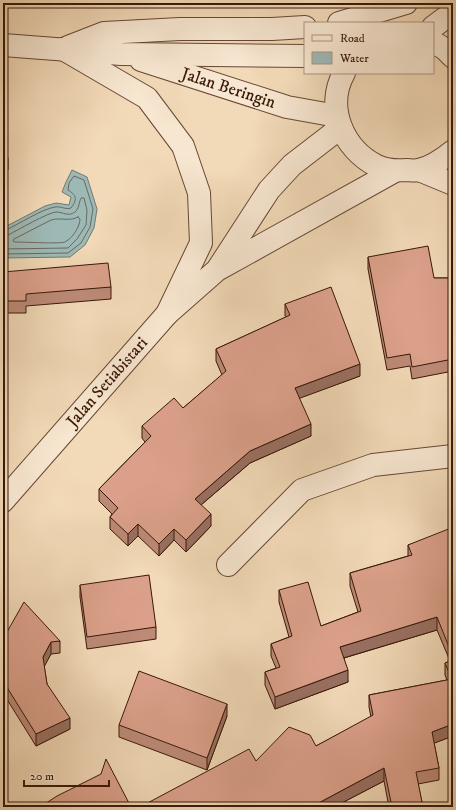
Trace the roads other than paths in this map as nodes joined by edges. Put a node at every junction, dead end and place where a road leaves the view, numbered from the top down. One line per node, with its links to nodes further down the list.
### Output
1 (406, 3): 3 (street)
2 (453, 12): 4 (street)
3 (343, 22)
4 (434, 26)
5 (304, 27): 8 (street)
6 (434, 43): 11 (street)
7 (3, 45): 8 (street, Jalan Beringin)
8 (63, 49): 9 (street, Jalan Beringin); 19 (street)
9 (121, 54): 10 (street, Jalan Beringin); 13 (street, Jalan Beringin)
10 (304, 56)
11 (453, 57)
12 (343, 74): 13 (street)
13 (339, 122): 16 (street); 18 (street, Jalan Setiabistari)
14 (453, 151): 15 (street)
15 (419, 170): 16 (street); 17 (street)
16 (394, 171): 18 (street, Jalan Setiabistari)
17 (453, 184)
18 (217, 270): 19 (street, Jalan Setiabistari)
19 (167, 314): 21 (street, Jalan Setiabistari)
20 (453, 456): 22 (street)
21 (3, 501)
22 (228, 565)

